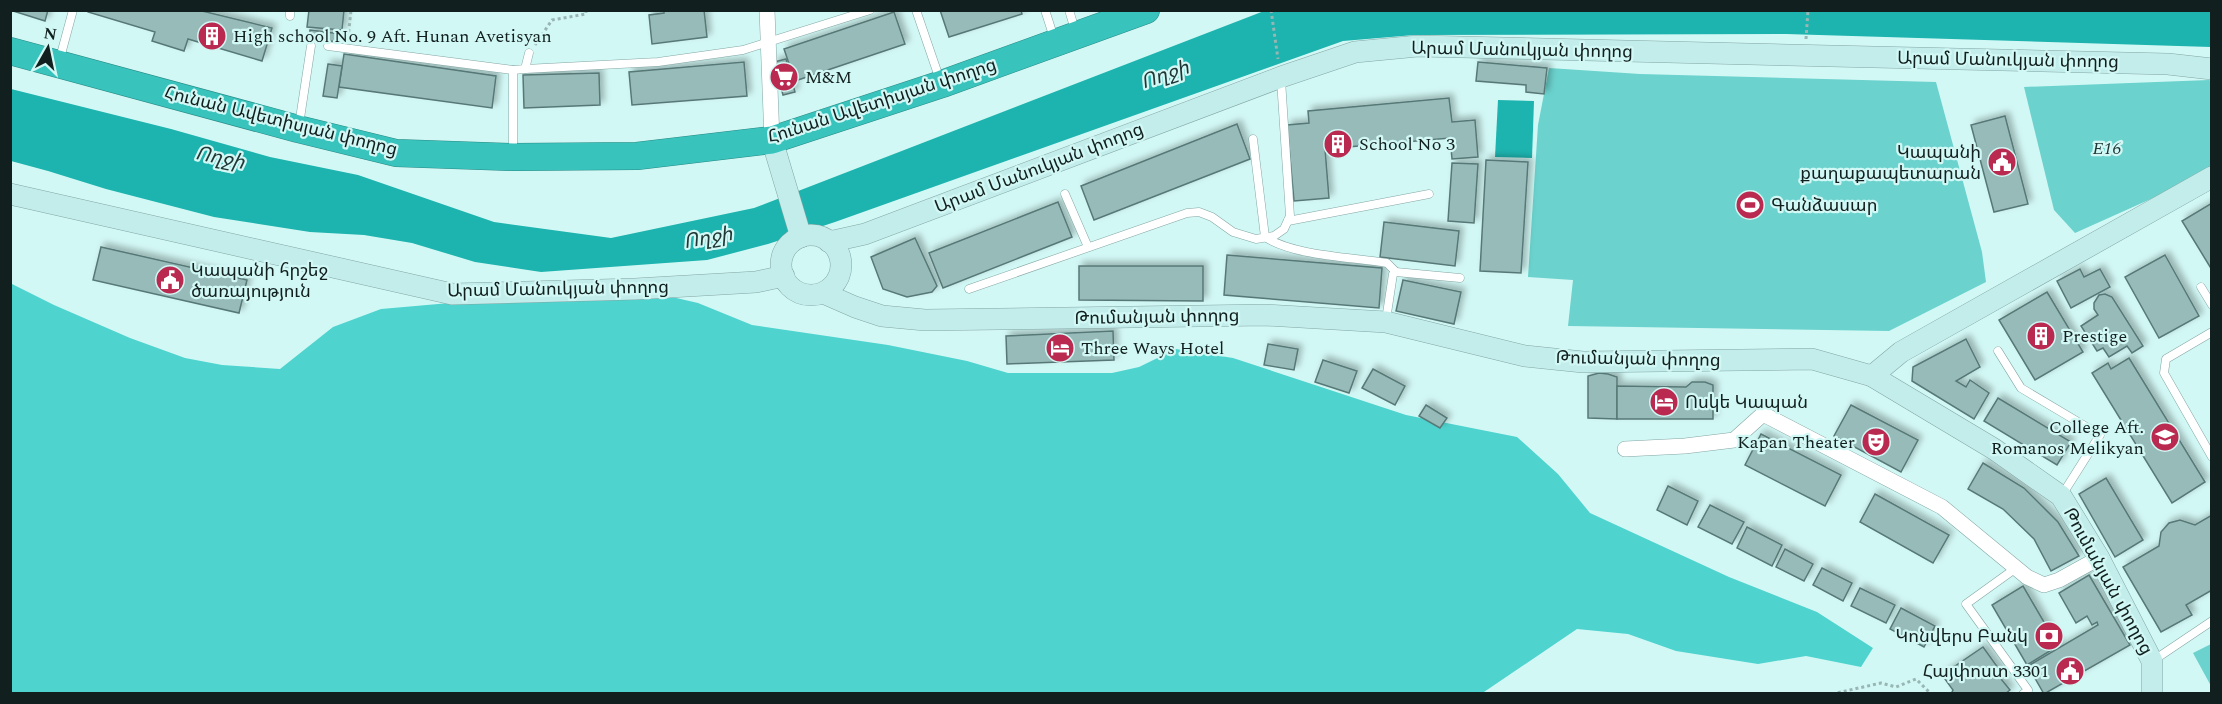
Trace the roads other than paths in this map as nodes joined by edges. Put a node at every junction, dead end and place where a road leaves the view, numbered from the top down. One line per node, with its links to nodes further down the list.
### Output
1 (73, 10): 13 (lane)
2 (767, 10): 8 (street)
3 (870, 10): 8 (lane)
4 (916, 10): 18 (lane)
5 (1045, 10): 7 (lane)
6 (1146, 10): 7 (highway, Հունան Ավետիսյան փողոց)
7 (1067, 29): 18 (highway, Հունան Ավետիսյան փողոց)
8 (768, 43): 14 (lane); 21 (street)
9 (311, 46): 19 (lane)
10 (328, 46): 17 (lane)
11 (10, 51): 13 (highway, Հունան Ավետիսյան փողոց)
12 (529, 53): 14 (lane)
13 (59, 63): 19 (highway, Հունան Ավետիսյան փողոց)
14 (525, 69): 17 (lane)
15 (1280, 69): 16 (street, Արամ Մանուկյան փողոց); 27 (lane); 31 (street, Արամ Մանուկյան փողոց)
16 (2211, 69)
17 (513, 70): 22 (lane)
18 (942, 84): 21 (highway, Հունան Ավետիսյան փողոց)
19 (298, 129): 22 (highway, Հունան Ավետիսյան փողոց)
20 (1253, 139): 29 (lane)
21 (775, 149): 22 (highway, Հունան Ավետիսյան փողոց); 28 (street)
22 (513, 157)
23 (2211, 177): 42 (street)
24 (10, 194): 32 (street, Արամ Մանուկյան փողոց)
25 (1065, 194): 30 (lane)
26 (1429, 194): 27 (lane)
27 (1288, 221): 29 (lane)
28 (801, 235): 31 (street); 32 (street)
29 (1265, 237): 30 (lane); 33 (lane)
30 (1088, 247): 37 (lane)
31 (835, 250): 35 (street)
32 (783, 267): 35 (street)
33 (1396, 272): 34 (lane); 39 (lane)
34 (1460, 278)
35 (830, 287): 39 (street, Թումանյան փողոց)
36 (2201, 287): 38 (lane)
37 (969, 289)
38 (2211, 305)
39 (1386, 321): 42 (street, Թումանյան փողոց)
40 (2211, 332): 44 (lane)
41 (1998, 351): 45 (lane)
42 (1872, 376): 45 (street, Թումանյան փողոց)
43 (1625, 449): 47 (street)
44 (2211, 457)
45 (2061, 496): 46 (street, Թումանյան փողոց)
46 (2099, 558): 47 (street); 49 (street, Թումանյան փողոց)
47 (2016, 568): 50 (lane)
48 (2211, 621): 49 (lane)
49 (2152, 660): 51 (street, Թումանյան փողոց)
50 (2023, 693)
51 (2152, 693)

